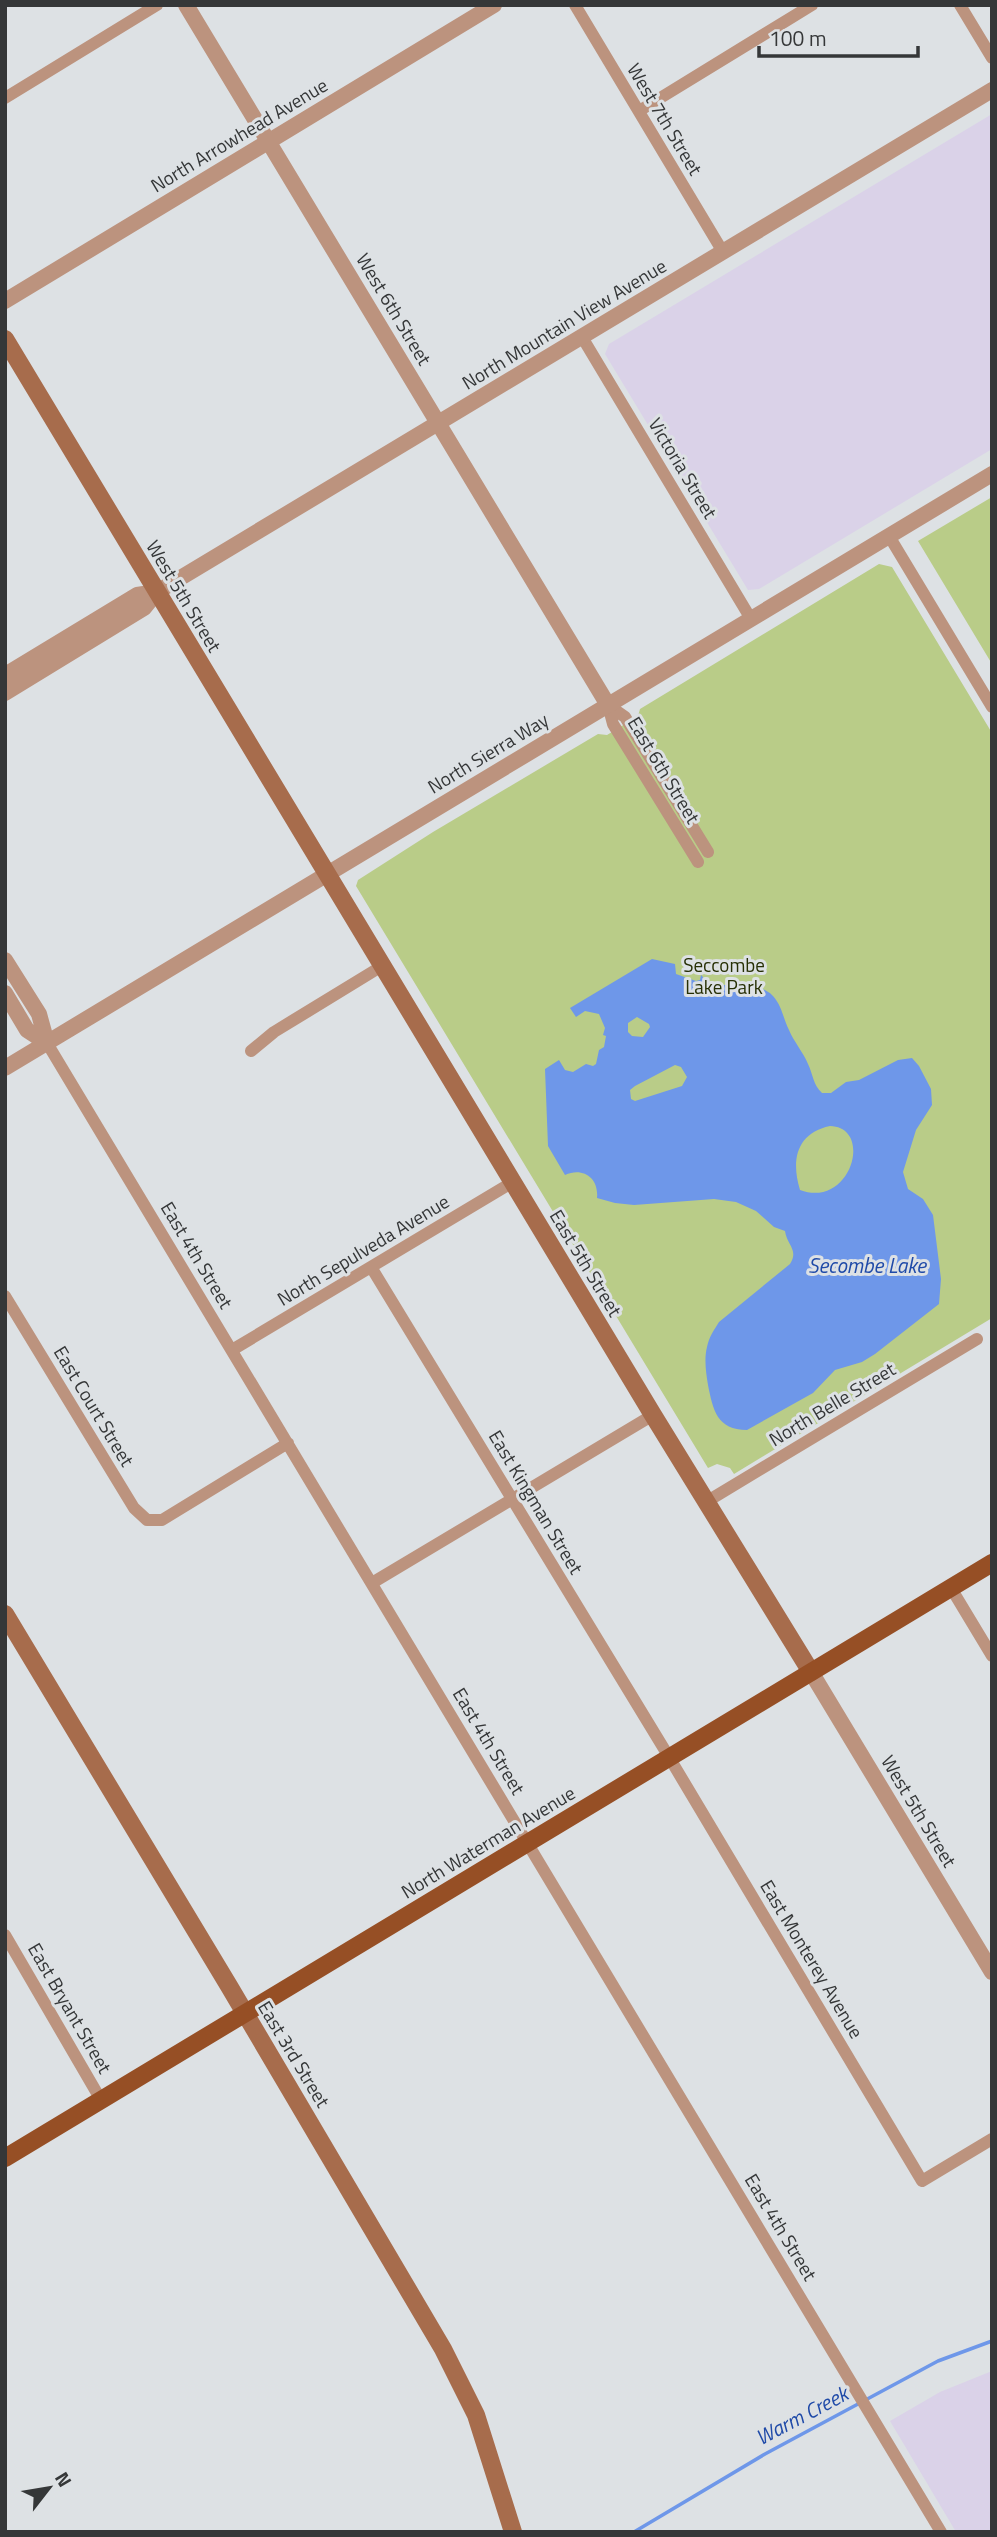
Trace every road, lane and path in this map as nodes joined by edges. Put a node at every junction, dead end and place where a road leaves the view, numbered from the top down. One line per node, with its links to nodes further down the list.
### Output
1 (157, 5): 9 (street)
2 (186, 5): 11 (street, West 6th Street)
3 (494, 5): 11 (street, North Arrowhead Avenue)
4 (575, 5): 10 (street, West 7th Street)
5 (813, 5): 10 (street)
6 (960, 5): 7 (street)
7 (992, 58)
8 (992, 90): 12 (street, North Mountain View Avenue)
9 (5, 98)
10 (639, 111): 12 (street, West 7th Street)
11 (269, 142): 13 (street, North Arrowhead Avenue); 16 (street, West 6th Street)
12 (723, 252): 14 (street, North Mountain View Avenue)
13 (5, 300)
14 (582, 337): 16 (street, North Mountain View Avenue); 20 (street, Victoria Street)
15 (5, 339): 19 (main road, West 5th Street)
16 (438, 424): 19 (street, North Mountain View Avenue); 23 (street, West 6th Street)
17 (992, 474): 18 (street, North Sierra Way)
18 (889, 536): 20 (street, North Sierra Way); 24 (street)
19 (157, 592): 21 (street, North Mountain View Avenue); 22 (street, North Mountain View Avenue); 27 (main road, West 5th Street)
20 (751, 619): 23 (street, North Sierra Way)
21 (5, 675)
22 (5, 692)
23 (608, 705): 25 (street, East 6th Street); 26 (street, East 6th Street); 27 (street, North Sierra Way)
24 (992, 707)
25 (708, 852)
26 (698, 862)
27 (328, 874): 29 (main road, East 5th Street); 31 (street, North Sierra Way)
28 (5, 960): 31 (street)
29 (382, 966): 32 (street); 34 (main road, East 5th Street)
30 (5, 993): 31 (street)
31 (47, 1043): 33 (street, North Sierra Way); 38 (street, East 4th Street)
32 (251, 1051)
33 (5, 1068)
34 (513, 1182): 35 (street, North Sepulveda Avenue); 39 (main road, East 5th Street)
35 (370, 1267): 38 (street, North Sepulveda Avenue); 41 (street, East Kingman Street)
36 (5, 1296): 40 (street, East Court Street)
37 (977, 1339): 42 (street, North Belle Street)
38 (232, 1350): 40 (street, East 4th Street)
39 (653, 1415): 41 (street); 42 (main road, East 5th Street)
40 (288, 1443): 44 (street, East 4th Street)
41 (512, 1499): 44 (street); 49 (street, East Kingman Street)
42 (706, 1502): 48 (main road, East 5th Street)
43 (992, 1563): 45 (main road, North Waterman Avenue)
44 (372, 1583): 50 (street, East 4th Street)
45 (951, 1588): 47 (street); 48 (main road, North Waterman Avenue)
46 (7, 1619): 53 (main road, East 3rd Street)
47 (992, 1656)
48 (811, 1672): 49 (main road, North Waterman Avenue); 52 (street, West 5th Street)
49 (669, 1757): 50 (main road, North Waterman Avenue); 55 (street, East Monterey Avenue)
50 (528, 1842): 53 (main road, North Waterman Avenue); 58 (street, East 4th Street)
51 (5, 1935): 54 (street, East Bryant Street)
52 (992, 1972)
53 (246, 2014): 54 (main road, North Waterman Avenue); 57 (main road, East 3rd Street)
54 (101, 2100): 56 (main road, North Waterman Avenue)
55 (992, 2140)
56 (5, 2158)
57 (513, 2532)
58 (941, 2532)

